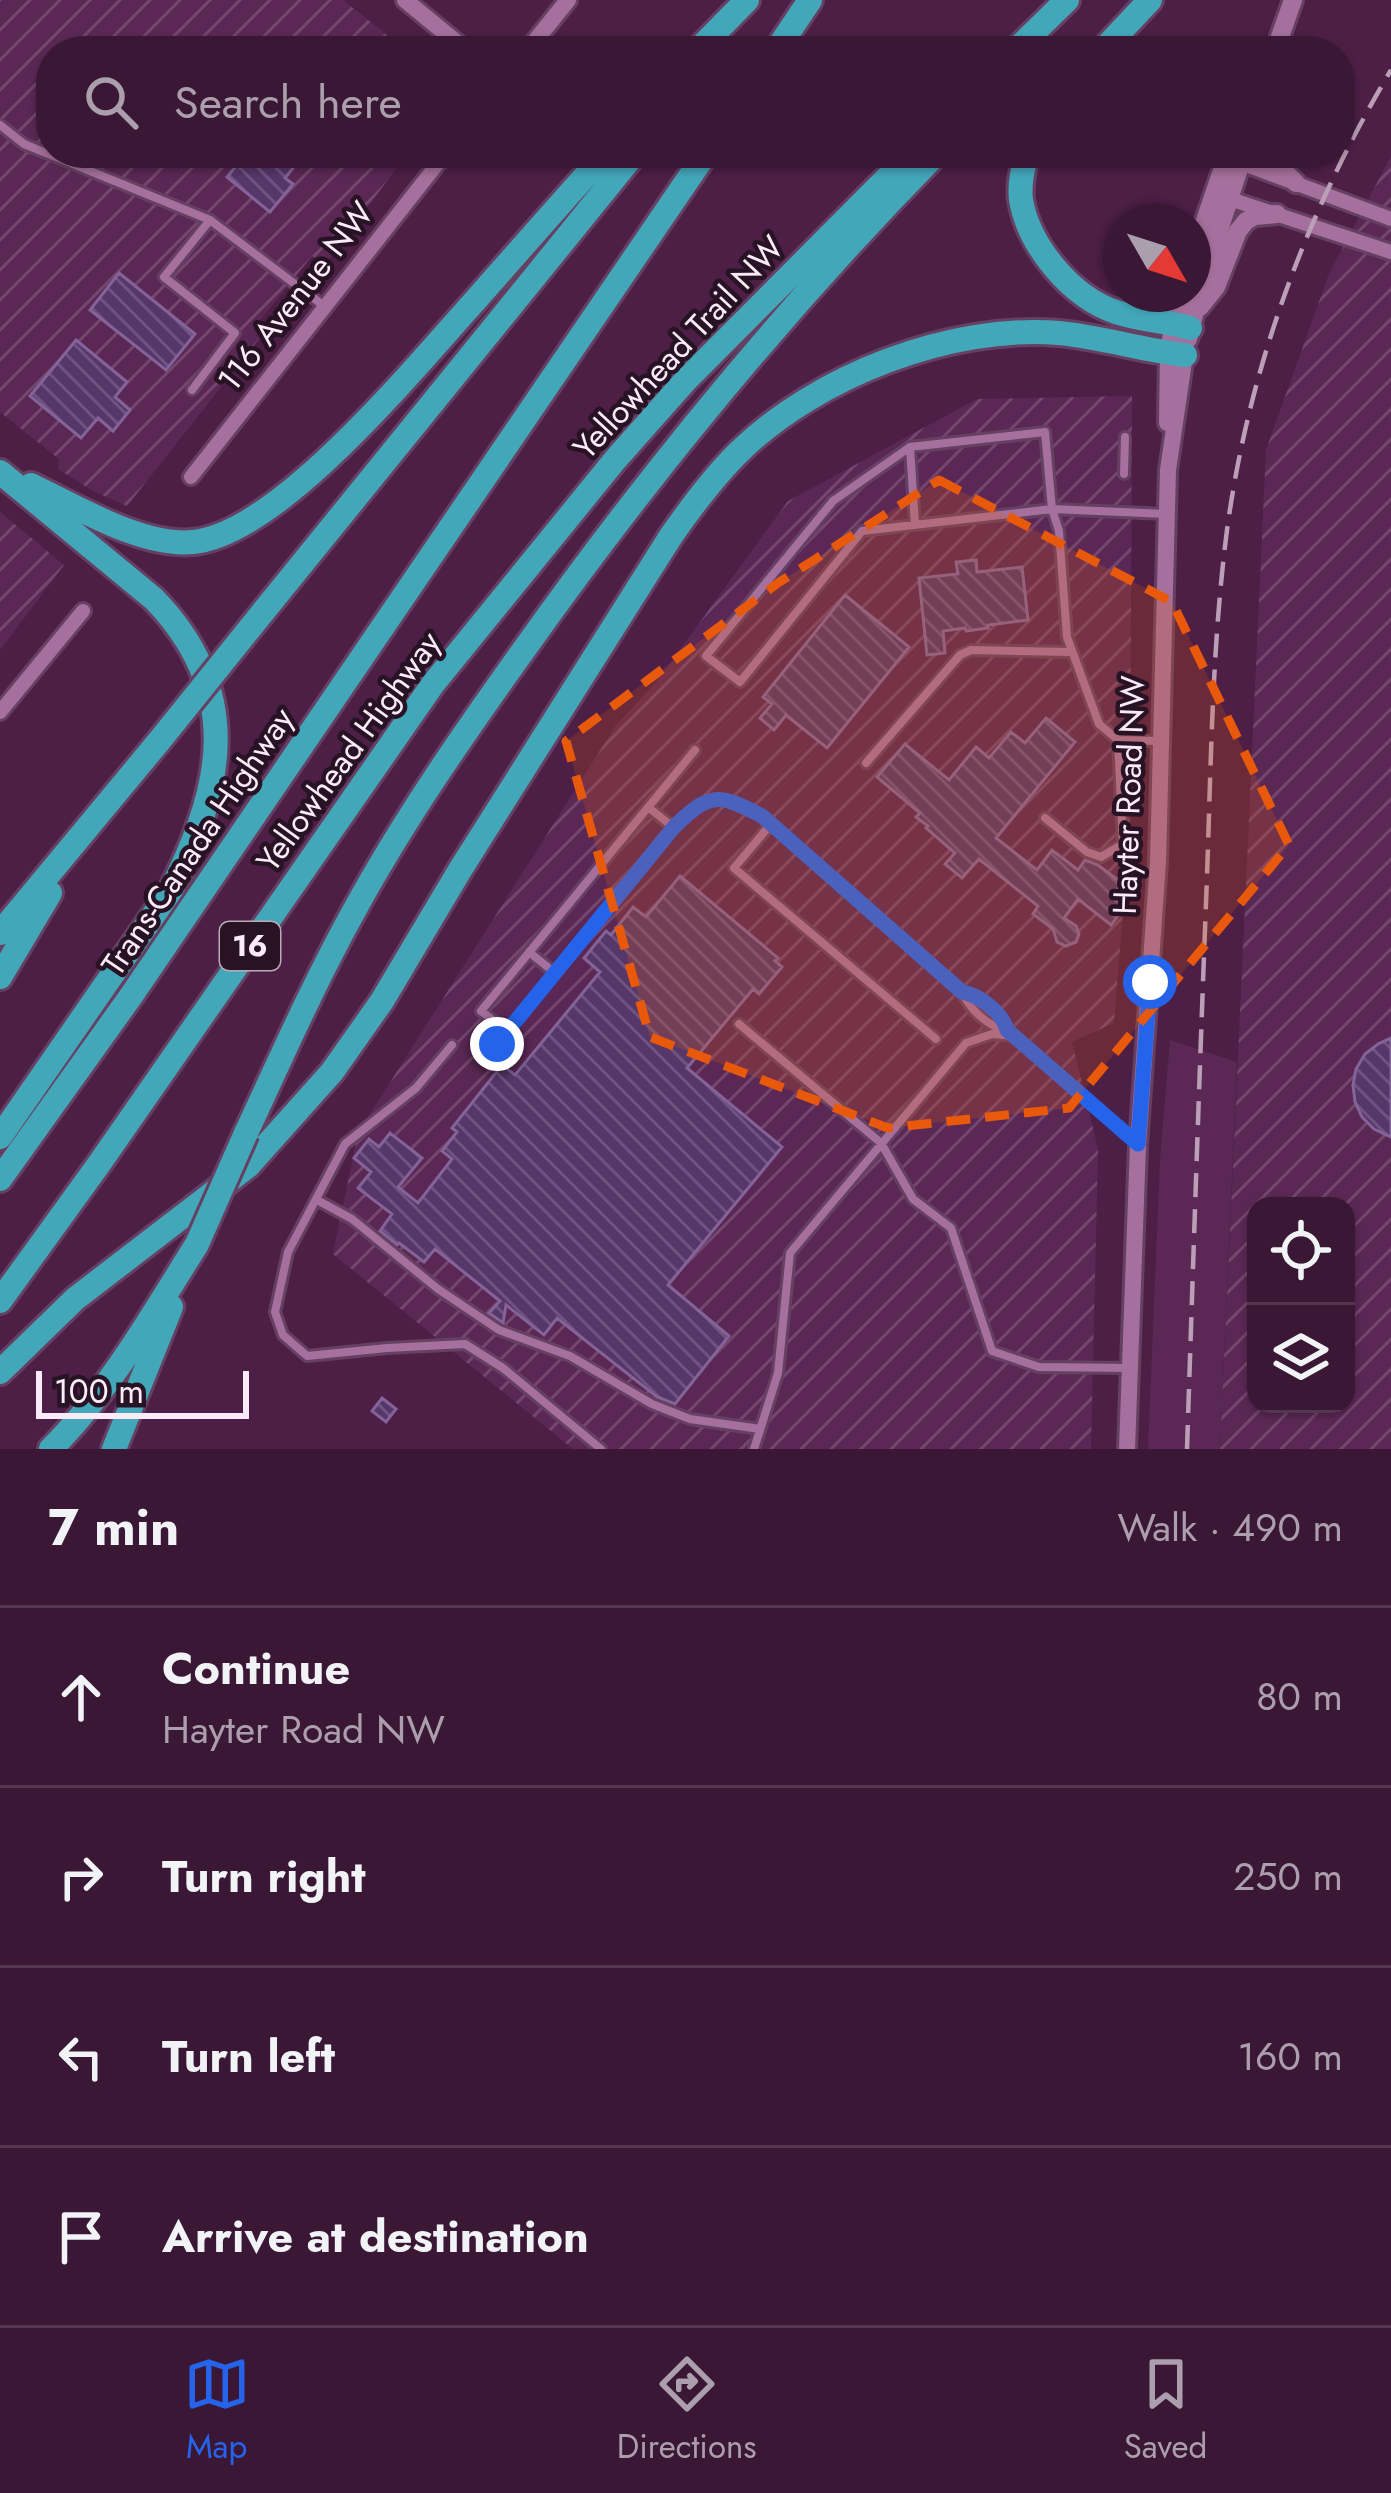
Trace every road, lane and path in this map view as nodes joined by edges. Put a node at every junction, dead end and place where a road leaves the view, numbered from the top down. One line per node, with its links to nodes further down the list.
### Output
1 (405, 0): 9 (street)
2 (568, 0): 10 (street)
3 (747, 0): 11 (highway)
4 (758, 0): 12 (highway)
5 (811, 0): 13 (highway)
6 (1070, 0): 14 (highway); 15 (highway)
7 (1150, 0): 16 (highway)
8 (1291, 7): 17 (main road)
9 (449, 36)
10 (539, 36)
11 (712, 36)
12 (729, 36)
13 (786, 36)
14 (1031, 36)
15 (1042, 36)
16 (1116, 36)
17 (1280, 36)
18 (0, 125): 19 (lane)
19 (36, 149)
20 (83, 168): 36 (lane)
21 (434, 168): 38 (street, 116 Avenue NW)
22 (593, 168): 45 (highway)
23 (623, 168): 60 (highway, bridge)
24 (696, 168): 77 (highway, Trans-Canada Highway / 16)
25 (897, 168): 51 (highway, Yellowhead Trail NW / 16)
26 (922, 168): 79 (highway, bridge)
27 (1024, 168): 40 (highway)
28 (1231, 168): 32 (main road)
29 (1261, 168): 31 (street)
30 (1281, 168): 31 (main road)
31 (1296, 183): 35 (street)
32 (1221, 196): 33 (street); 34 (main road); 40 (main road)
33 (1277, 214): 37 (street); 40 (main road)
34 (1211, 217)
35 (1391, 219)
36 (210, 220): 38 (lane); 42 (lane)
37 (1391, 252)
38 (325, 307): 47 (street, 116 Avenue NW)
39 (1184, 312): 40 (main road)
40 (1186, 322): 41 (main road)
41 (1176, 354): 49 (street, Hayter Road NW); 82 (highway)
42 (192, 390)
43 (1125, 437): 46 (lane)
44 (910, 447): 48 (lane); 50 (lane); 50 (lane)
45 (0, 471): 74 (highway)
46 (1124, 474)
47 (191, 477)
48 (1052, 508): 49 (lane); 50 (lane); 53 (lane)
49 (1167, 514): 56 (street, Hayter Road NW)
50 (915, 525)
51 (505, 596): 80 (highway, Yellowhead Highway / 16)
52 (83, 611): 54 (street)
53 (1072, 652): 55 (lane); 58 (lane)
54 (0, 712)
55 (1118, 740): 56 (lane); 61 (lane)
56 (1161, 741): 76 (street, Hayter Road NW)
57 (695, 750): 59 (lane)
58 (866, 764)
59 (649, 807): 63 (lane); 65 (lane)
60 (100, 815): 64 (highway); 67 (highway)
61 (1045, 818)
62 (772, 824): 63 (lane); 70 (lane); 71 (lane)
63 (674, 827): 66 (lane)
64 (0, 933)
65 (530, 952): 66 (lane); 69 (lane)
66 (555, 973): 69 (lane)
67 (0, 976)
68 (739, 1024): 75 (lane)
69 (507, 1030): 72 (lane)
70 (1011, 1033): 75 (lane); 76 (lane)
71 (936, 1040)
72 (497, 1044)
73 (452, 1045): 78 (lane)
74 (0, 1137)
75 (881, 1143): 81 (lane); 83 (lane)
76 (1138, 1144): 81 (street, Hayter Road NW)
77 (0, 1178)
78 (316, 1200): 83 (lane); 86 (lane)
79 (197, 1244): 84 (highway); 85 (highway)
80 (0, 1301)
81 (1130, 1368): 88 (street, Hayter Road NW)
82 (0, 1372)
83 (760, 1429): 87 (lane)
84 (59, 1441)
85 (114, 1449)
86 (601, 1449)
87 (754, 1449)
88 (1127, 1449)

